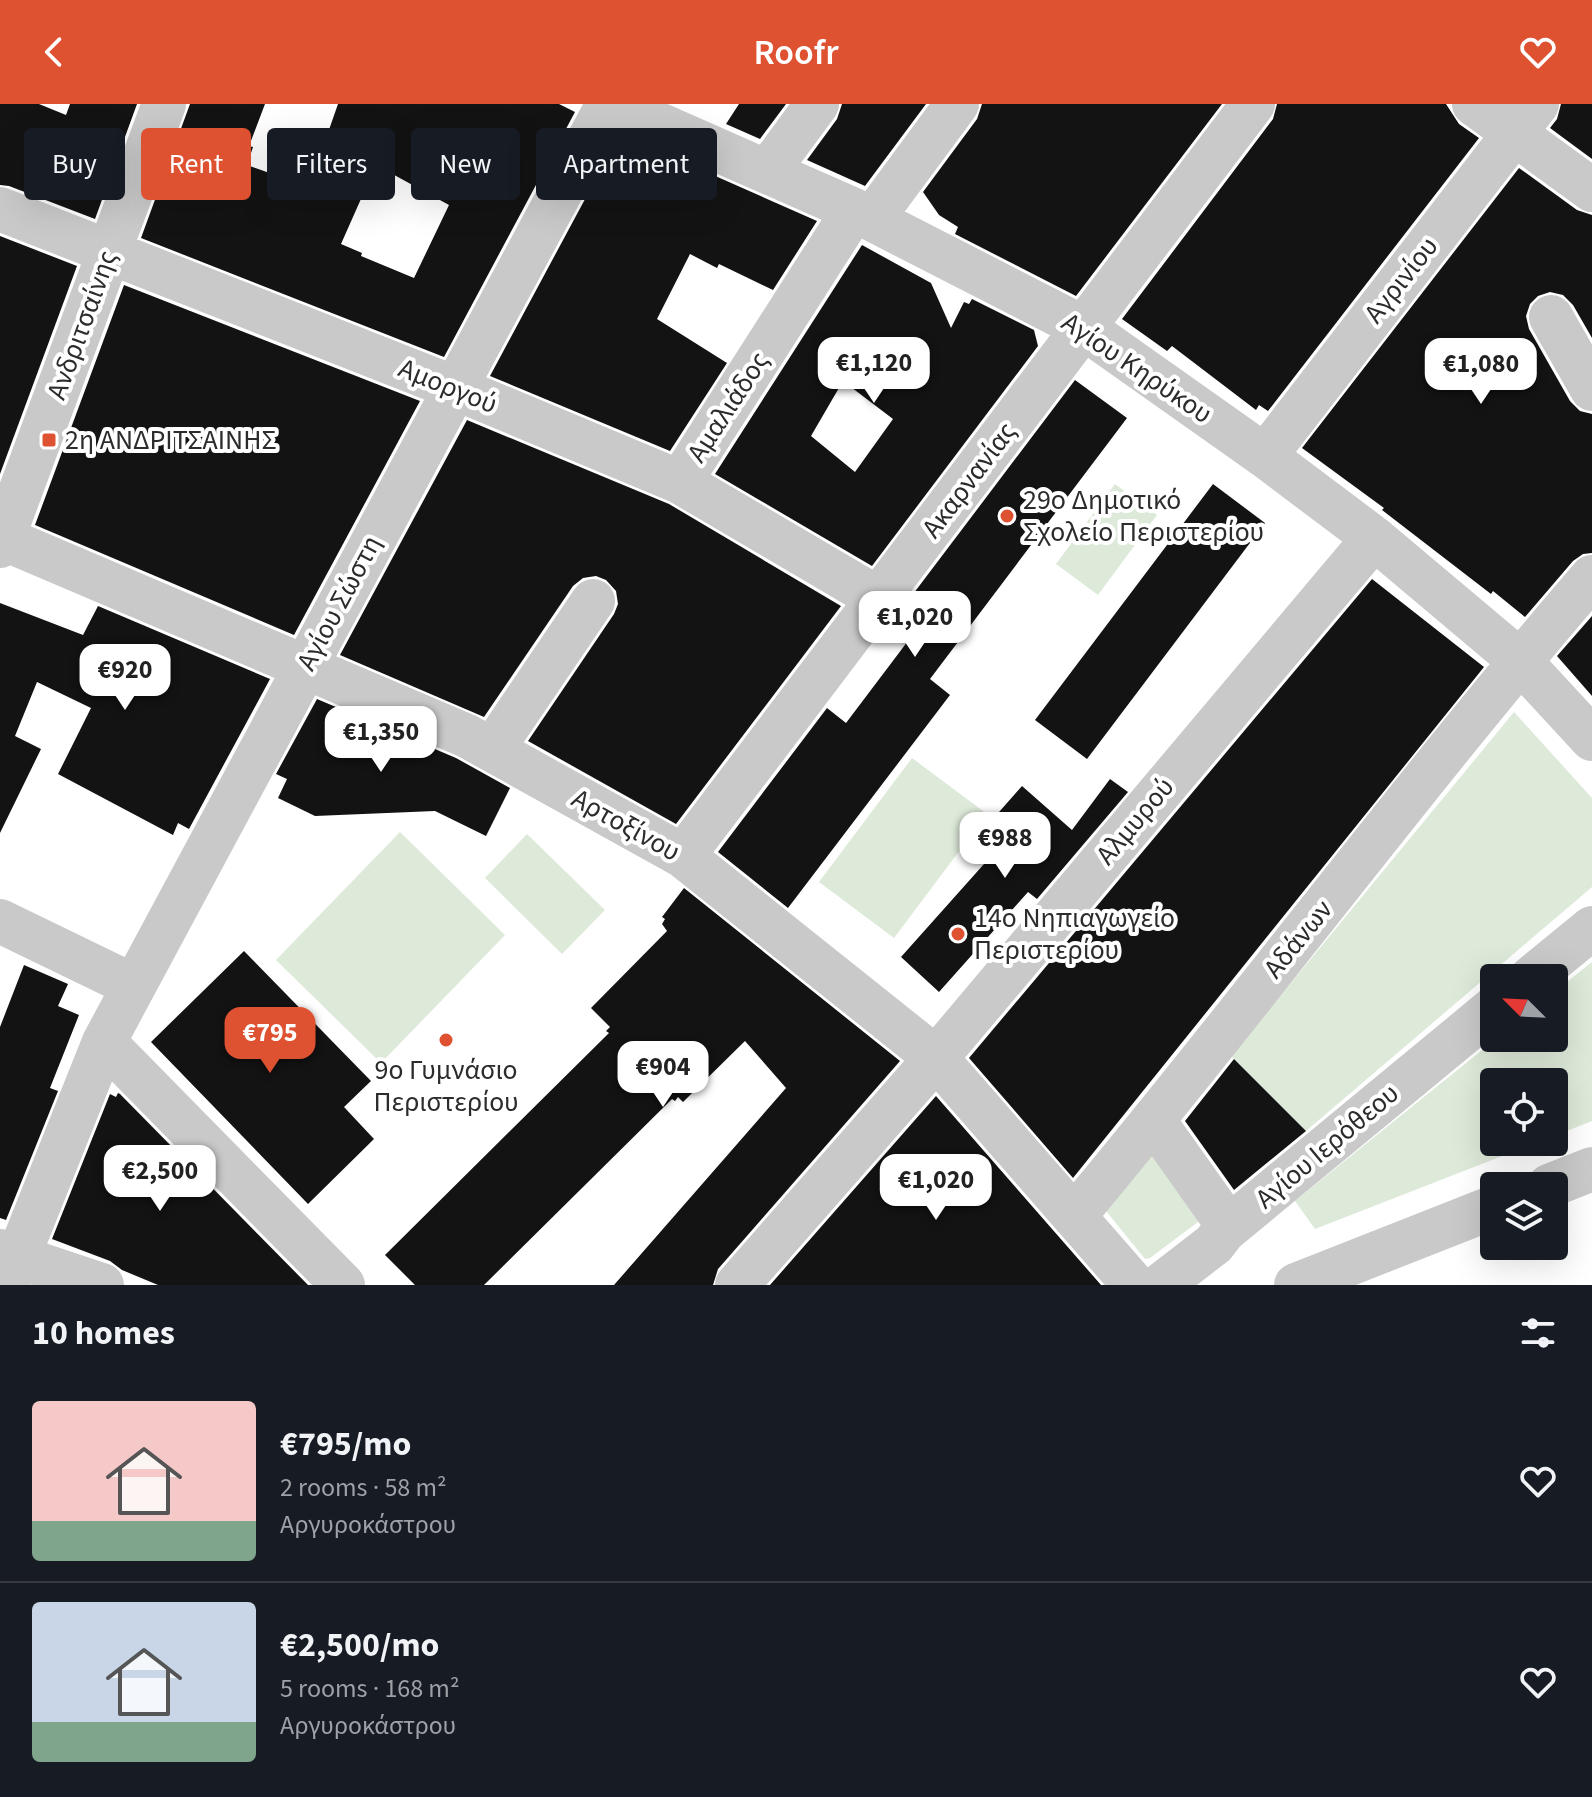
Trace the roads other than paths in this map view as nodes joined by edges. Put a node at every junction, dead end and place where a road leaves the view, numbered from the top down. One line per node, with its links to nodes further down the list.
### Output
1 (164, 104): 12 (street, Ανδριτσαίνης)
2 (610, 104): 8 (street, Αγίου Κηρύκου); 15 (street, Αγίου Σώστη)
3 (817, 104): 8 (street)
4 (957, 104): 11 (street, Αμαλιάδος)
5 (1253, 104): 14 (street, Ακαρνανίας)
6 (1474, 104): 7 (street)
7 (1525, 119): 9 (street); 17 (street, Αγρινίου)
8 (767, 172): 11 (street, Αγίου Κηρύκου)
9 (1592, 190)
10 (0, 209): 12 (street, Αμοργού)
11 (863, 215): 14 (street, Αγίου Κηρύκου); 18 (street, Αμαλιάδος)
12 (110, 251): 15 (street, Αμοργού); 20 (street, Ανδριτσαίνης)
13 (1551, 317): 16 (street)
14 (1084, 328): 17 (street, Αγίου Κηρύκου); 22 (street, Ακαρνανίας)
15 (455, 388): 18 (street, Αμοργού); 25 (street, Αγίου Σώστη)
16 (1592, 389)
17 (1265, 456): 19 (street, Αγίου Κηρύκου)
18 (680, 482): 22 (street, Αμοργού)
19 (1374, 538): 24 (street, Αγίου Κηρύκου); 35 (street, Αλμυρού)
20 (1, 541): 25 (street, Αρτοξίνου)
21 (1592, 577): 24 (street, Αδάνων)
22 (879, 599): 28 (street, Ακαρνανίας)
23 (593, 601): 27 (street)
24 (1520, 661): 26 (street, Αγίου Κηρύκου); 36 (street, Αδάνων)
25 (305, 666): 27 (street, Αρτοξίνου); 32 (street, Αγίου Σώστη)
26 (1592, 739)
27 (492, 750): 28 (street, Αρτοξίνου)
28 (683, 856): 35 (street, Αρτοξίνου)
29 (0, 921): 32 (street)
30 (1592, 928): 31 (street)
31 (1548, 964)
32 (134, 986): 34 (street, Αγίου Σώστη)
33 (1480, 1020): 41 (street, Αγίου Ιερόθεου)
34 (104, 1042): 42 (street, Αγίου Σώστη); 44 (street)
35 (936, 1058): 40 (street, Αρτοξίνου); 45 (street, Αλμυρού)
36 (1154, 1121): 40 (street, Αδάνων); 41 (street)
37 (1592, 1169): 38 (street)
38 (1568, 1178)
39 (1480, 1213): 48 (street)
40 (1075, 1215): 46 (street, Αρτοξίνου)
41 (1224, 1231): 47 (street, Αγίου Ιερόθεου)
42 (9, 1264): 43 (street)
43 (102, 1285)
44 (343, 1285)
45 (737, 1285)
46 (1134, 1285)
47 (1161, 1285)
48 (1296, 1285)

